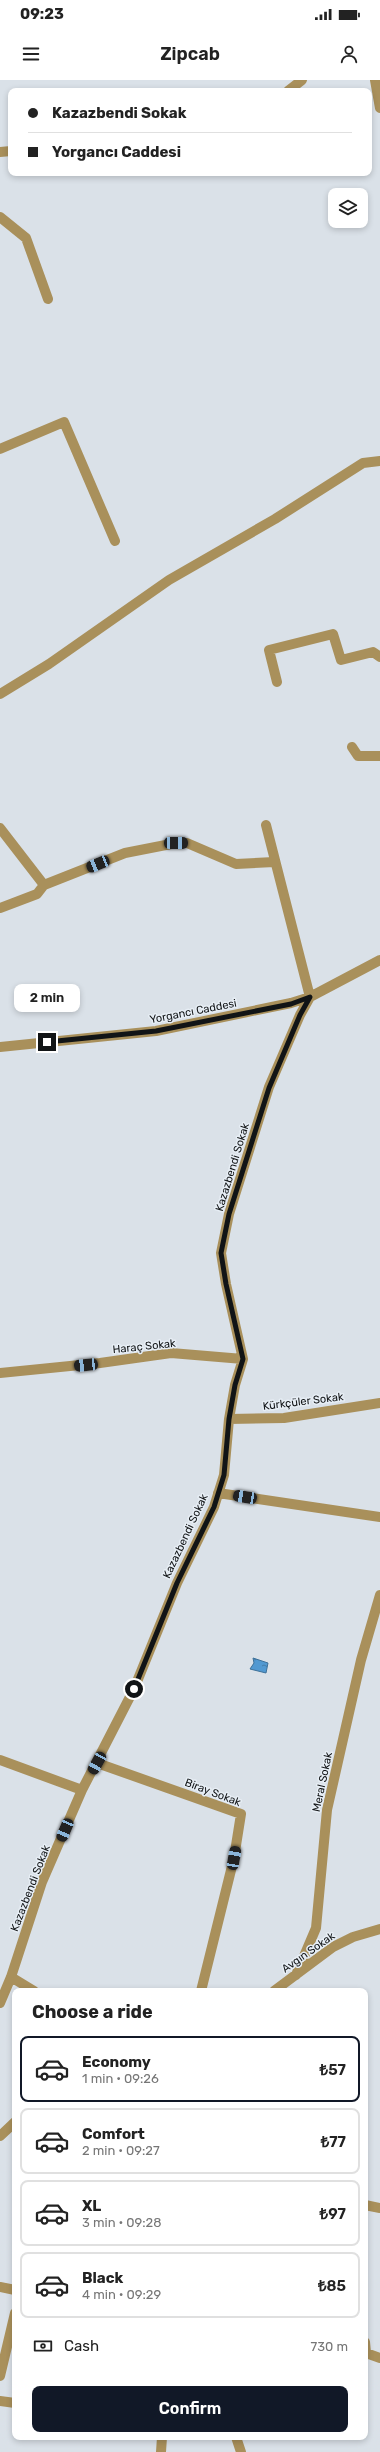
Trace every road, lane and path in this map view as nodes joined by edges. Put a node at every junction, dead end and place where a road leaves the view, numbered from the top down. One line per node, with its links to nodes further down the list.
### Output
1 (302, 80): 3 (street)
2 (375, 80): 4 (street)
3 (292, 88)
4 (380, 108)
5 (0, 217): 6 (street)
6 (48, 299)
7 (0, 449): 9 (street)
8 (380, 461): 12 (street)
9 (115, 541)
10 (380, 657): 11 (street)
11 (278, 682)
12 (0, 694)
13 (352, 747): 14 (street)
14 (380, 756)
15 (266, 825): 17 (street)
16 (0, 828): 18 (street)
17 (274, 862): 18 (street); 21 (street)
18 (44, 885): 19 (street)
19 (0, 908)
20 (380, 960): 21 (street, Yorgancı Caddesi)
21 (310, 997): 22 (street, Yorgancı Caddesi); 23 (street, Kazazbendi Sokak)
22 (0, 1047)
23 (243, 1359): 24 (street, Haraç Sokak); 26 (street, Kazazbendi Sokak)
24 (0, 1374)
25 (380, 1403): 26 (street, Kürkçüler Sokak)
26 (229, 1419): 27 (street, Kazazbendi Sokak)
27 (218, 1493): 28 (street); 31 (street, Kazazbendi Sokak)
28 (380, 1517)
29 (380, 1595): 34 (street, Meral Sokak)
30 (0, 1760): 32 (street)
31 (97, 1763): 32 (street, Kazazbendi Sokak); 37 (street, Biray Sokak)
32 (82, 1790): 35 (street, Kazazbendi Sokak)
33 (380, 1929): 34 (street, Avgın Sokak)
34 (296, 1975): 38 (street, Avgın Sokak)
35 (11, 1977): 36 (street); 39 (street, Kazazbendi Sokak)
36 (29, 1988)
37 (202, 1988)
38 (278, 1988)
39 (0, 2003)
40 (12, 2125): 41 (street)
41 (0, 2136)
42 (368, 2206): 43 (street)
43 (380, 2208)
44 (0, 2287): 45 (street)
45 (12, 2289)
46 (12, 2326): 49 (street)
47 (368, 2354): 48 (street)
48 (380, 2358)
49 (0, 2376)
50 (0, 2401): 51 (street)
51 (12, 2403)
52 (162, 2440): 54 (street)
53 (237, 2440): 55 (street)
54 (161, 2452)
55 (241, 2452)

